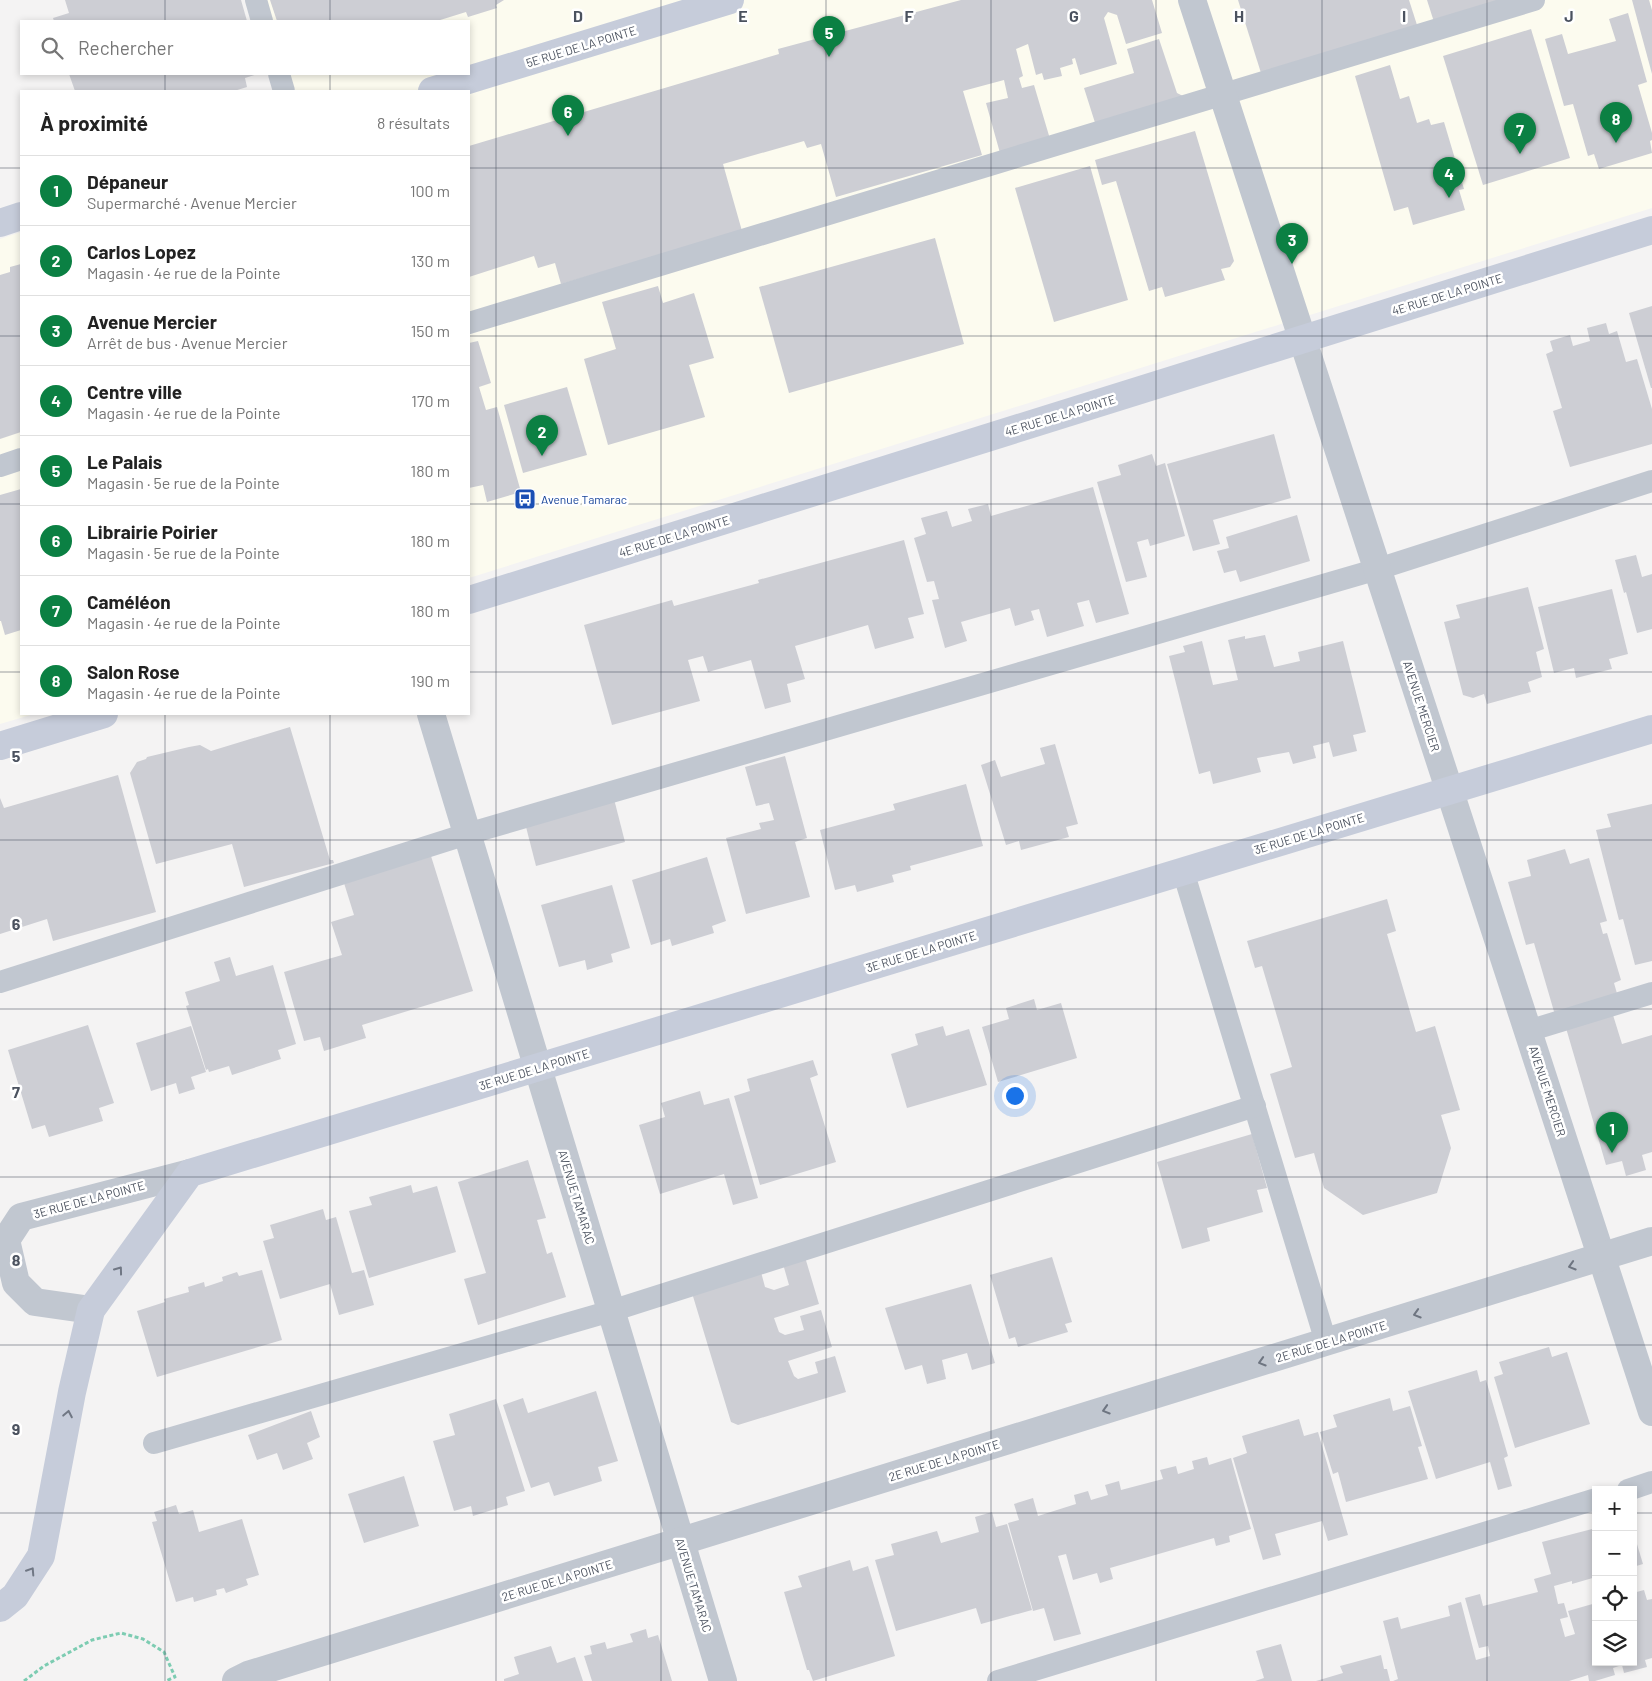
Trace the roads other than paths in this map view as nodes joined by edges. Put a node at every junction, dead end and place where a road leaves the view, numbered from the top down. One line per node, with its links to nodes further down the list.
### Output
1 (256, 0): 5 (lane)
2 (730, 0): 8 (street, 5E RUE DE LA POINTE)
3 (1192, 0): 9 (street, AVENUE MERCIER)
4 (1534, 0): 9 (lane)
5 (262, 20)
6 (279, 75): 7 (lane)
7 (284, 90)
8 (435, 90)
9 (1223, 94): 13 (lane); 14 (street, AVENUE MERCIER)
10 (20, 216): 11 (street)
11 (0, 223)
12 (1652, 230): 14 (street, 4E RUE DE LA POINTE)
13 (470, 323)
14 (1303, 339): 18 (street, AVENUE MERCIER); 19 (street, 4E RUE DE LA POINTE)
15 (20, 459): 16 (lane)
16 (0, 466)
17 (1652, 481): 18 (lane)
18 (1378, 569): 24 (street, AVENUE MERCIER); 25 (lane)
19 (470, 600)
20 (101, 715): 23 (street)
21 (431, 715): 25 (street, AVENUE TAMARAC)
22 (1652, 729): 24 (street, 3E RUE DE LA POINTE)
23 (0, 746)
24 (1450, 790): 26 (street, 3E RUE DE LA POINTE); 29 (street, AVENUE MERCIER)
25 (468, 834): 27 (lane); 30 (street, AVENUE TAMARAC)
26 (1183, 872): 30 (street, 3E RUE DE LA POINTE); 31 (lane)
27 (0, 982)
28 (1652, 993): 29 (lane)
29 (1528, 1031): 34 (street, AVENUE MERCIER)
30 (538, 1068): 32 (street, 3E RUE DE LA POINTE); 36 (street, AVENUE TAMARAC)
31 (1254, 1106): 36 (lane); 37 (lane)
32 (190, 1173): 35 (street, one-way to 32); 35 (street, 3E RUE DE LA POINTE)
33 (1652, 1241): 34 (street, 2E RUE DE LA POINTE)
34 (1602, 1257): 37 (street, 2E RUE DE LA POINTE, one-way to 37); 38 (street, AVENUE MERCIER)
35 (91, 1310): 44 (street, one-way to 35)
36 (612, 1311): 39 (lane); 43 (street, AVENUE TAMARAC)
37 (1326, 1342): 43 (street, 2E RUE DE LA POINTE, one-way to 43)
38 (1652, 1412)
39 (154, 1443)
40 (1652, 1482): 41 (lane)
41 (1637, 1487)
42 (1592, 1500): 47 (lane)
43 (681, 1542): 45 (street, 2E RUE DE LA POINTE); 46 (street, AVENUE TAMARAC)
44 (0, 1608)
45 (236, 1681)
46 (723, 1681)
47 (998, 1681)

